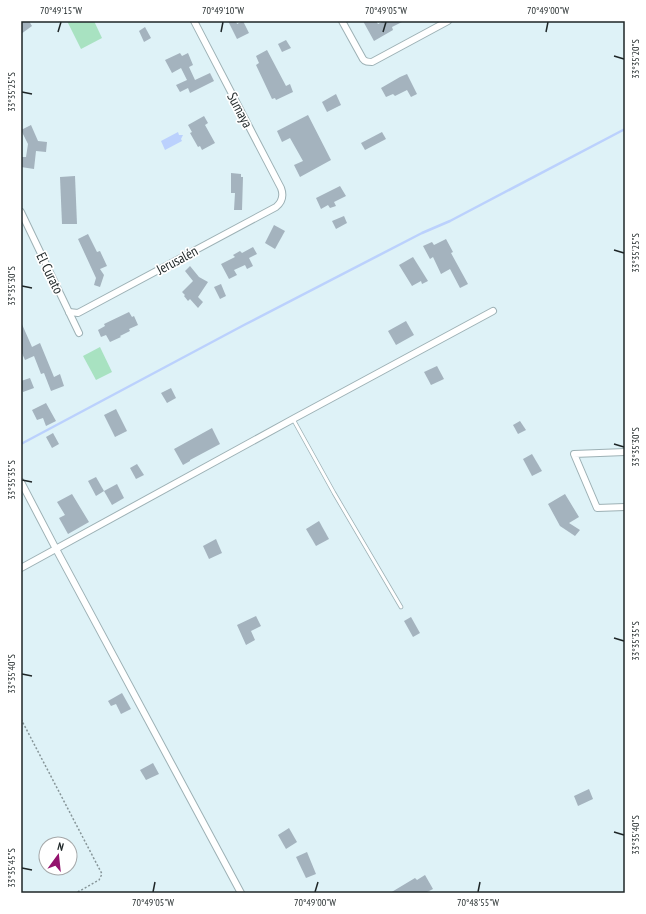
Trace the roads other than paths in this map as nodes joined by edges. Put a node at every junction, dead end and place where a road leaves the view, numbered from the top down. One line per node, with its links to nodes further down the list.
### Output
1 (194, 21): 4 (street, Sumaya)
2 (342, 21): 3 (street)
3 (448, 21)
4 (281, 201): 7 (street, Jerusalén)
5 (21, 212): 7 (street, El Curato)
6 (493, 311): 9 (street)
7 (69, 312): 8 (street, El Curato)
8 (79, 333)
9 (293, 419): 13 (street); 15 (lane)
10 (625, 452): 12 (street)
11 (21, 482): 13 (street)
12 (625, 507)
13 (56, 549): 14 (street); 16 (street)
14 (21, 568)
15 (401, 607)
16 (241, 893)

